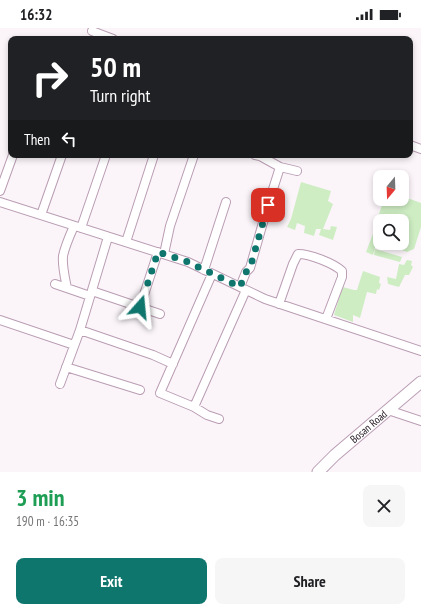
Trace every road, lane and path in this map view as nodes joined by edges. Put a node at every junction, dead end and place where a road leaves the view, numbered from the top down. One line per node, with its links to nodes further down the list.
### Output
1 (92, 31): 2 (street)
2 (105, 36)
3 (12, 158): 11 (street)
4 (61, 158): 14 (street)
5 (105, 158): 15 (street)
6 (153, 158): 17 (street)
7 (193, 158): 18 (street)
8 (263, 158): 9 (street)
9 (280, 168): 10 (street); 23 (street)
10 (297, 171)
11 (0, 191)
12 (0, 202): 14 (street)
13 (226, 202): 19 (street)
14 (41, 215): 15 (street)
15 (77, 227): 16 (street); 22 (street)
16 (108, 237): 17 (street); 24 (street)
17 (126, 242): 18 (street)
18 (161, 253): 19 (street); 26 (street)
19 (204, 270): 20 (street)
20 (212, 274): 23 (street); 33 (street)
21 (55, 284): 22 (street)
22 (67, 288): 24 (street)
23 (243, 289): 25 (street); 38 (street)
24 (91, 294): 26 (street); 30 (street)
25 (279, 304): 28 (street); 28 (street)
26 (140, 307): 27 (street)
27 (160, 314)
28 (326, 319): 32 (street)
29 (0, 320): 31 (street)
30 (80, 330): 31 (street); 33 (street)
31 (74, 345): 34 (street)
32 (421, 351)
33 (173, 364): 38 (street)
34 (66, 367): 36 (street); 37 (street)
35 (421, 382): 39 (main road, Bosan Road)
36 (60, 384)
37 (140, 390)
38 (194, 407): 40 (street)
39 (388, 410): 41 (street); 42 (main road, Bosan Road)
40 (219, 419)
41 (421, 421)
42 (318, 472)

